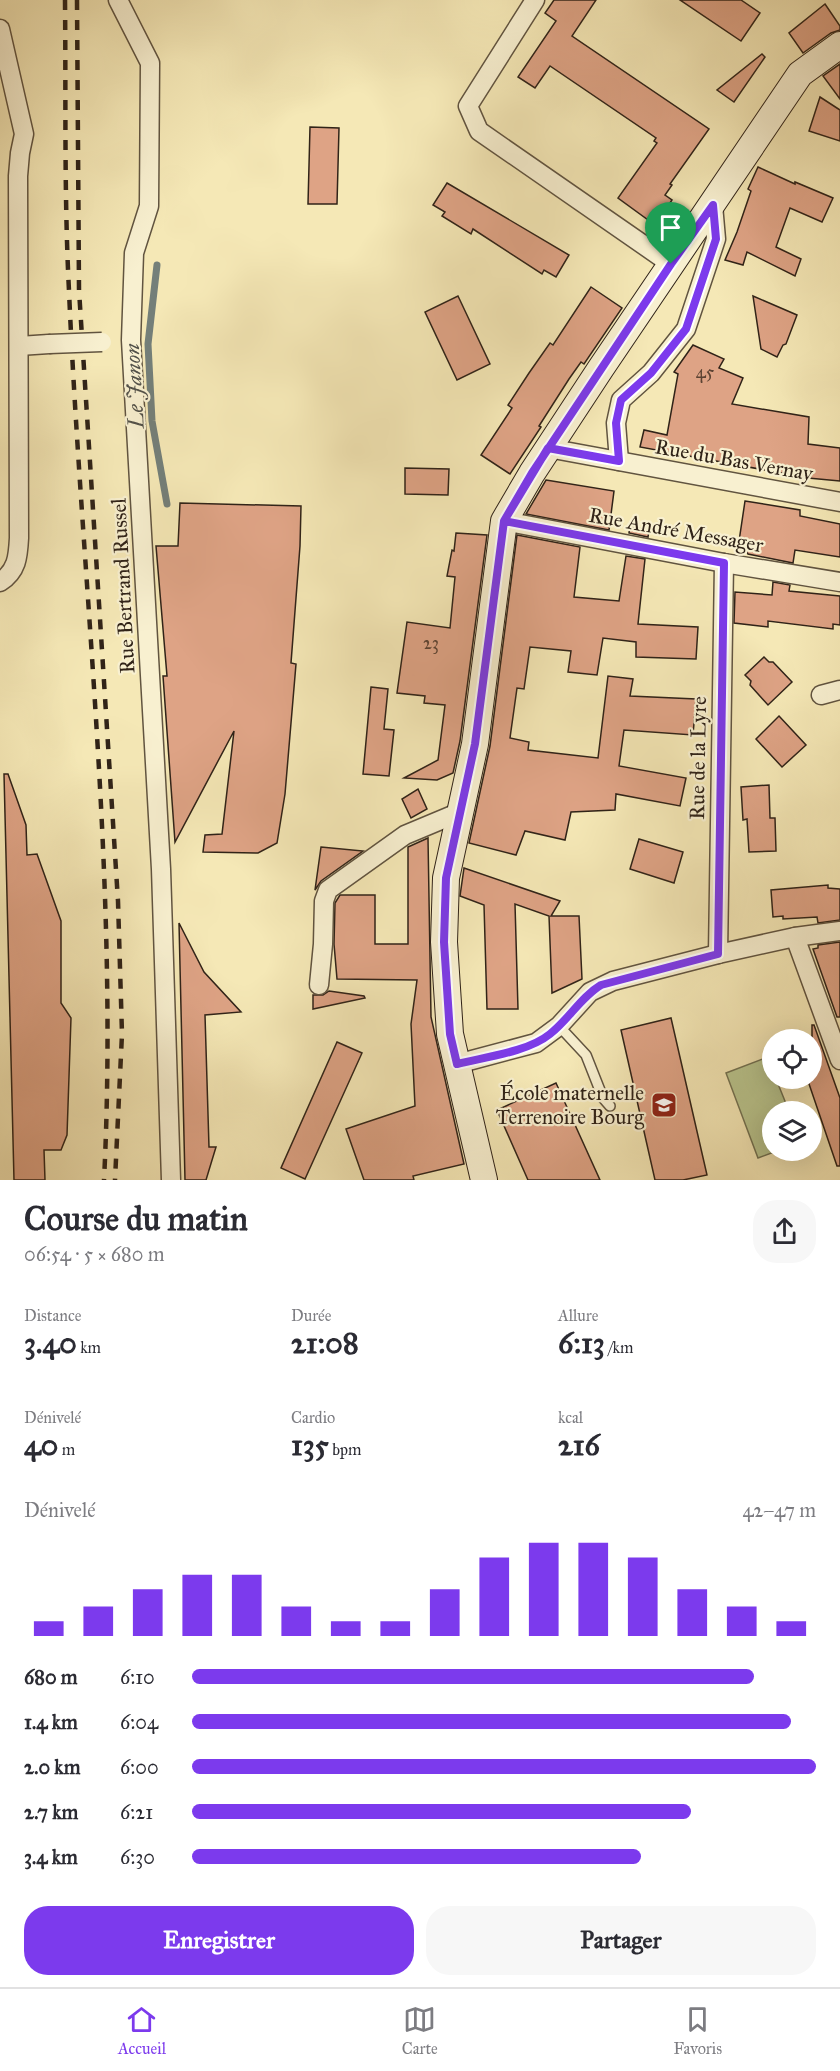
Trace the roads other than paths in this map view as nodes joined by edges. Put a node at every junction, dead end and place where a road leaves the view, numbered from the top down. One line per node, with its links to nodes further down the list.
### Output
1 (118, 0): 7 (street, Rue Bertrand Russel)
2 (536, 0): 6 (street)
3 (0, 30): 8 (street)
4 (840, 45): 5 (main road)
5 (713, 205): 6 (main road); 10 (street)
6 (671, 264): 9 (main road)
7 (132, 340): 8 (street, bridge); 27 (street, Rue Bertrand Russel)
8 (19, 346): 14 (street)
9 (548, 448): 10 (street, Rue du Bas Vernay); 12 (main road)
10 (619, 461): 11 (street, Rue du Bas Vernay)
11 (840, 502)
12 (504, 521): 13 (street, Rue André Messager); 18 (main road)
13 (724, 563): 15 (street, Rue André Messager); 21 (street, Rue de la Lyre)
14 (0, 582)
15 (840, 582)
16 (840, 690): 17 (street)
17 (821, 695)
18 (460, 812): 22 (street); 25 (main road)
19 (840, 931): 20 (street)
20 (795, 938): 21 (street); 24 (street)
21 (718, 954): 23 (street)
22 (319, 986)
23 (559, 1026): 25 (street); 26 (lane)
24 (840, 1060)
25 (457, 1064): 28 (main road)
26 (610, 1106)
27 (171, 1180)
28 (484, 1180)

